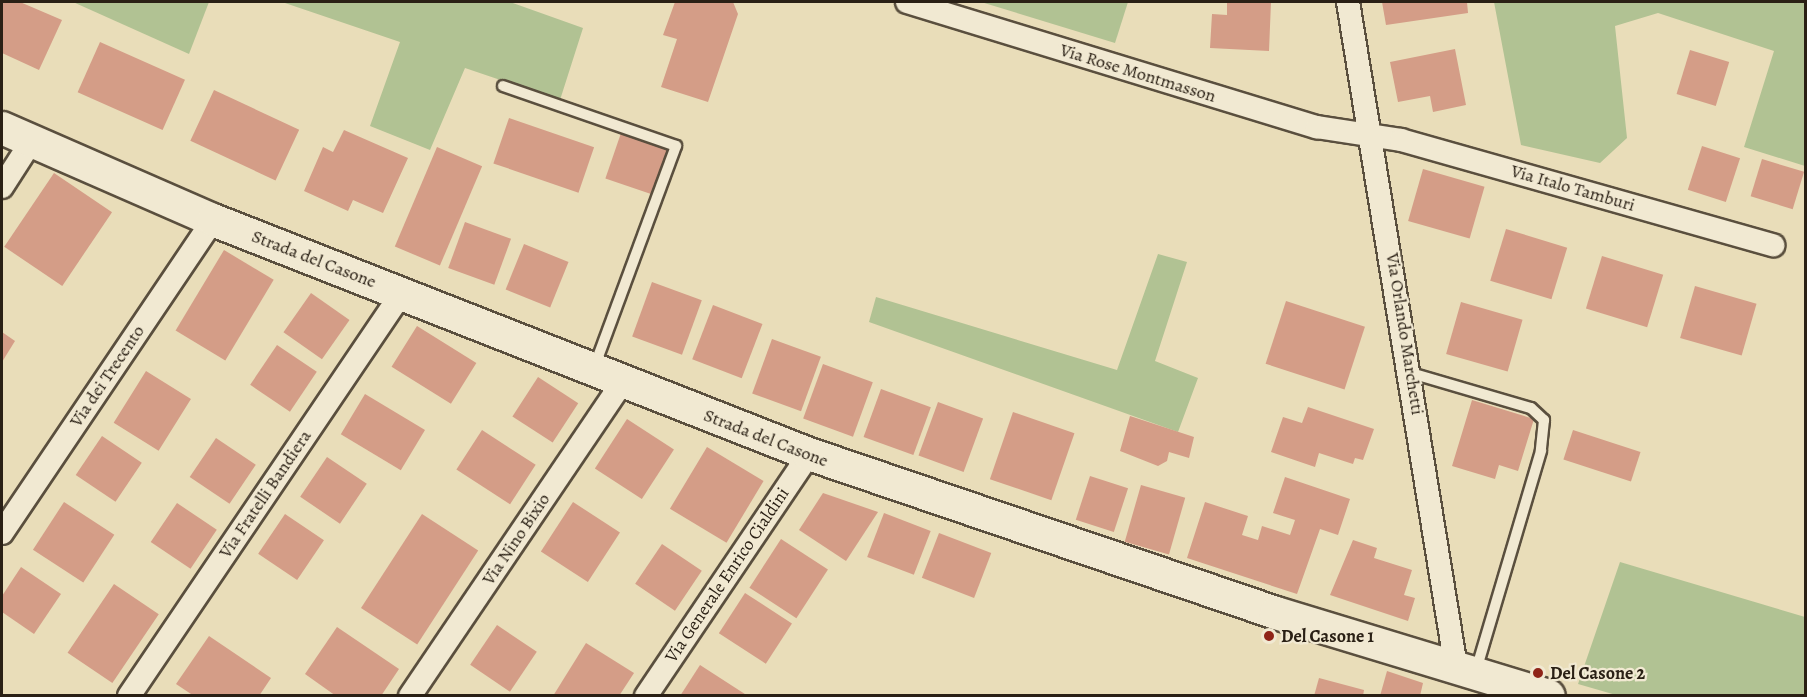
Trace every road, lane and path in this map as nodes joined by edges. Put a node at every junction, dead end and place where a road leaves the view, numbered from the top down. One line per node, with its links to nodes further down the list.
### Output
1 (907, 2): 5 (street, Via Rose Montmasson)
2 (1348, 2): 5 (street, Via Orlando Marchetti)
3 (503, 86): 11 (lane)
4 (2, 128): 6 (street, Strada del Casone)
5 (1371, 136): 9 (street, Via Italo Tamburi); 12 (street, Via Orlando Marchetti)
6 (31, 142): 7 (street); 8 (street, Strada del Casone)
7 (2, 187)
8 (213, 220): 10 (street, Strada del Casone); 15 (street, Via dei Trecento)
9 (1773, 245)
10 (401, 294): 11 (street, Strada del Casone); 17 (street, Via Fratelli Bandiera)
11 (593, 371): 13 (street, Strada del Casone)
12 (1411, 373): 16 (street, Via Orlando Marchetti); 16 (lane)
13 (622, 383): 14 (street, Strada del Casone); 18 (street, Via Nino Bixio)
14 (808, 454): 16 (street, Strada del Casone); 19 (street, Via Generale Enrico Cialdini)
15 (2, 533)
16 (1465, 670): 20 (street, Strada del Casone)
17 (129, 696)
18 (410, 696)
19 (646, 696)
20 (1549, 696)

